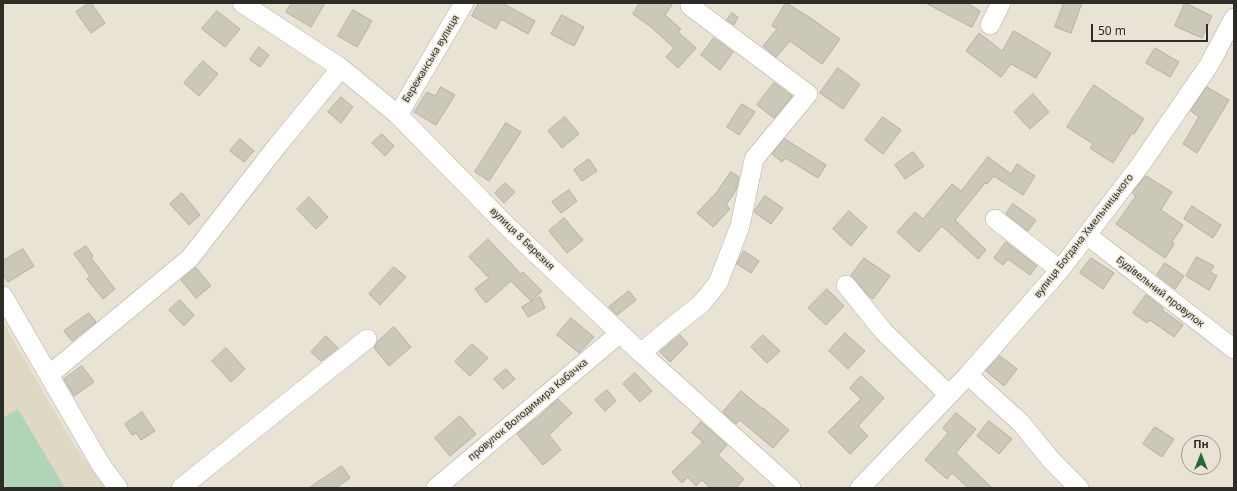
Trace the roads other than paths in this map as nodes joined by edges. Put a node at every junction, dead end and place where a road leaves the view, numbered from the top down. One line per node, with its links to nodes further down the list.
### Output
1 (242, 3): 7 (street, вулиця 8 Березня)
2 (464, 3): 8 (street, Бережанська вулиця)
3 (1001, 3): 6 (street)
4 (690, 6): 17 (street)
5 (1234, 18): 10 (street, вулиця Богдана Хмельницького)
6 (990, 25)
7 (341, 68): 8 (street, вулиця 8 Березня); 18 (street)
8 (398, 114): 14 (street, вулиця 8 Березня)
9 (995, 220): 11 (street)
10 (1087, 235): 11 (street, вулиця Богдана Хмельницького); 16 (street, Будівельний провулок)
11 (1060, 270): 19 (street, вулиця Богдана Хмельницького)
12 (846, 285): 20 (street)
13 (3, 296): 18 (street)
14 (620, 333): 17 (street, вулиця 8 Березня); 23 (street, провулок Володимира Кабачка)
15 (367, 339): 22 (street)
16 (1234, 349)
17 (641, 353): 24 (street, вулиця 8 Березня)
18 (49, 375): 21 (street)
19 (968, 375): 20 (street, вулиця Богдана Хмельницького); 26 (street)
20 (949, 395): 25 (street, вулиця Богдана Хмельницького)
21 (118, 488)
22 (181, 488)
23 (436, 488)
24 (791, 488)
25 (860, 488)
26 (1079, 488)

